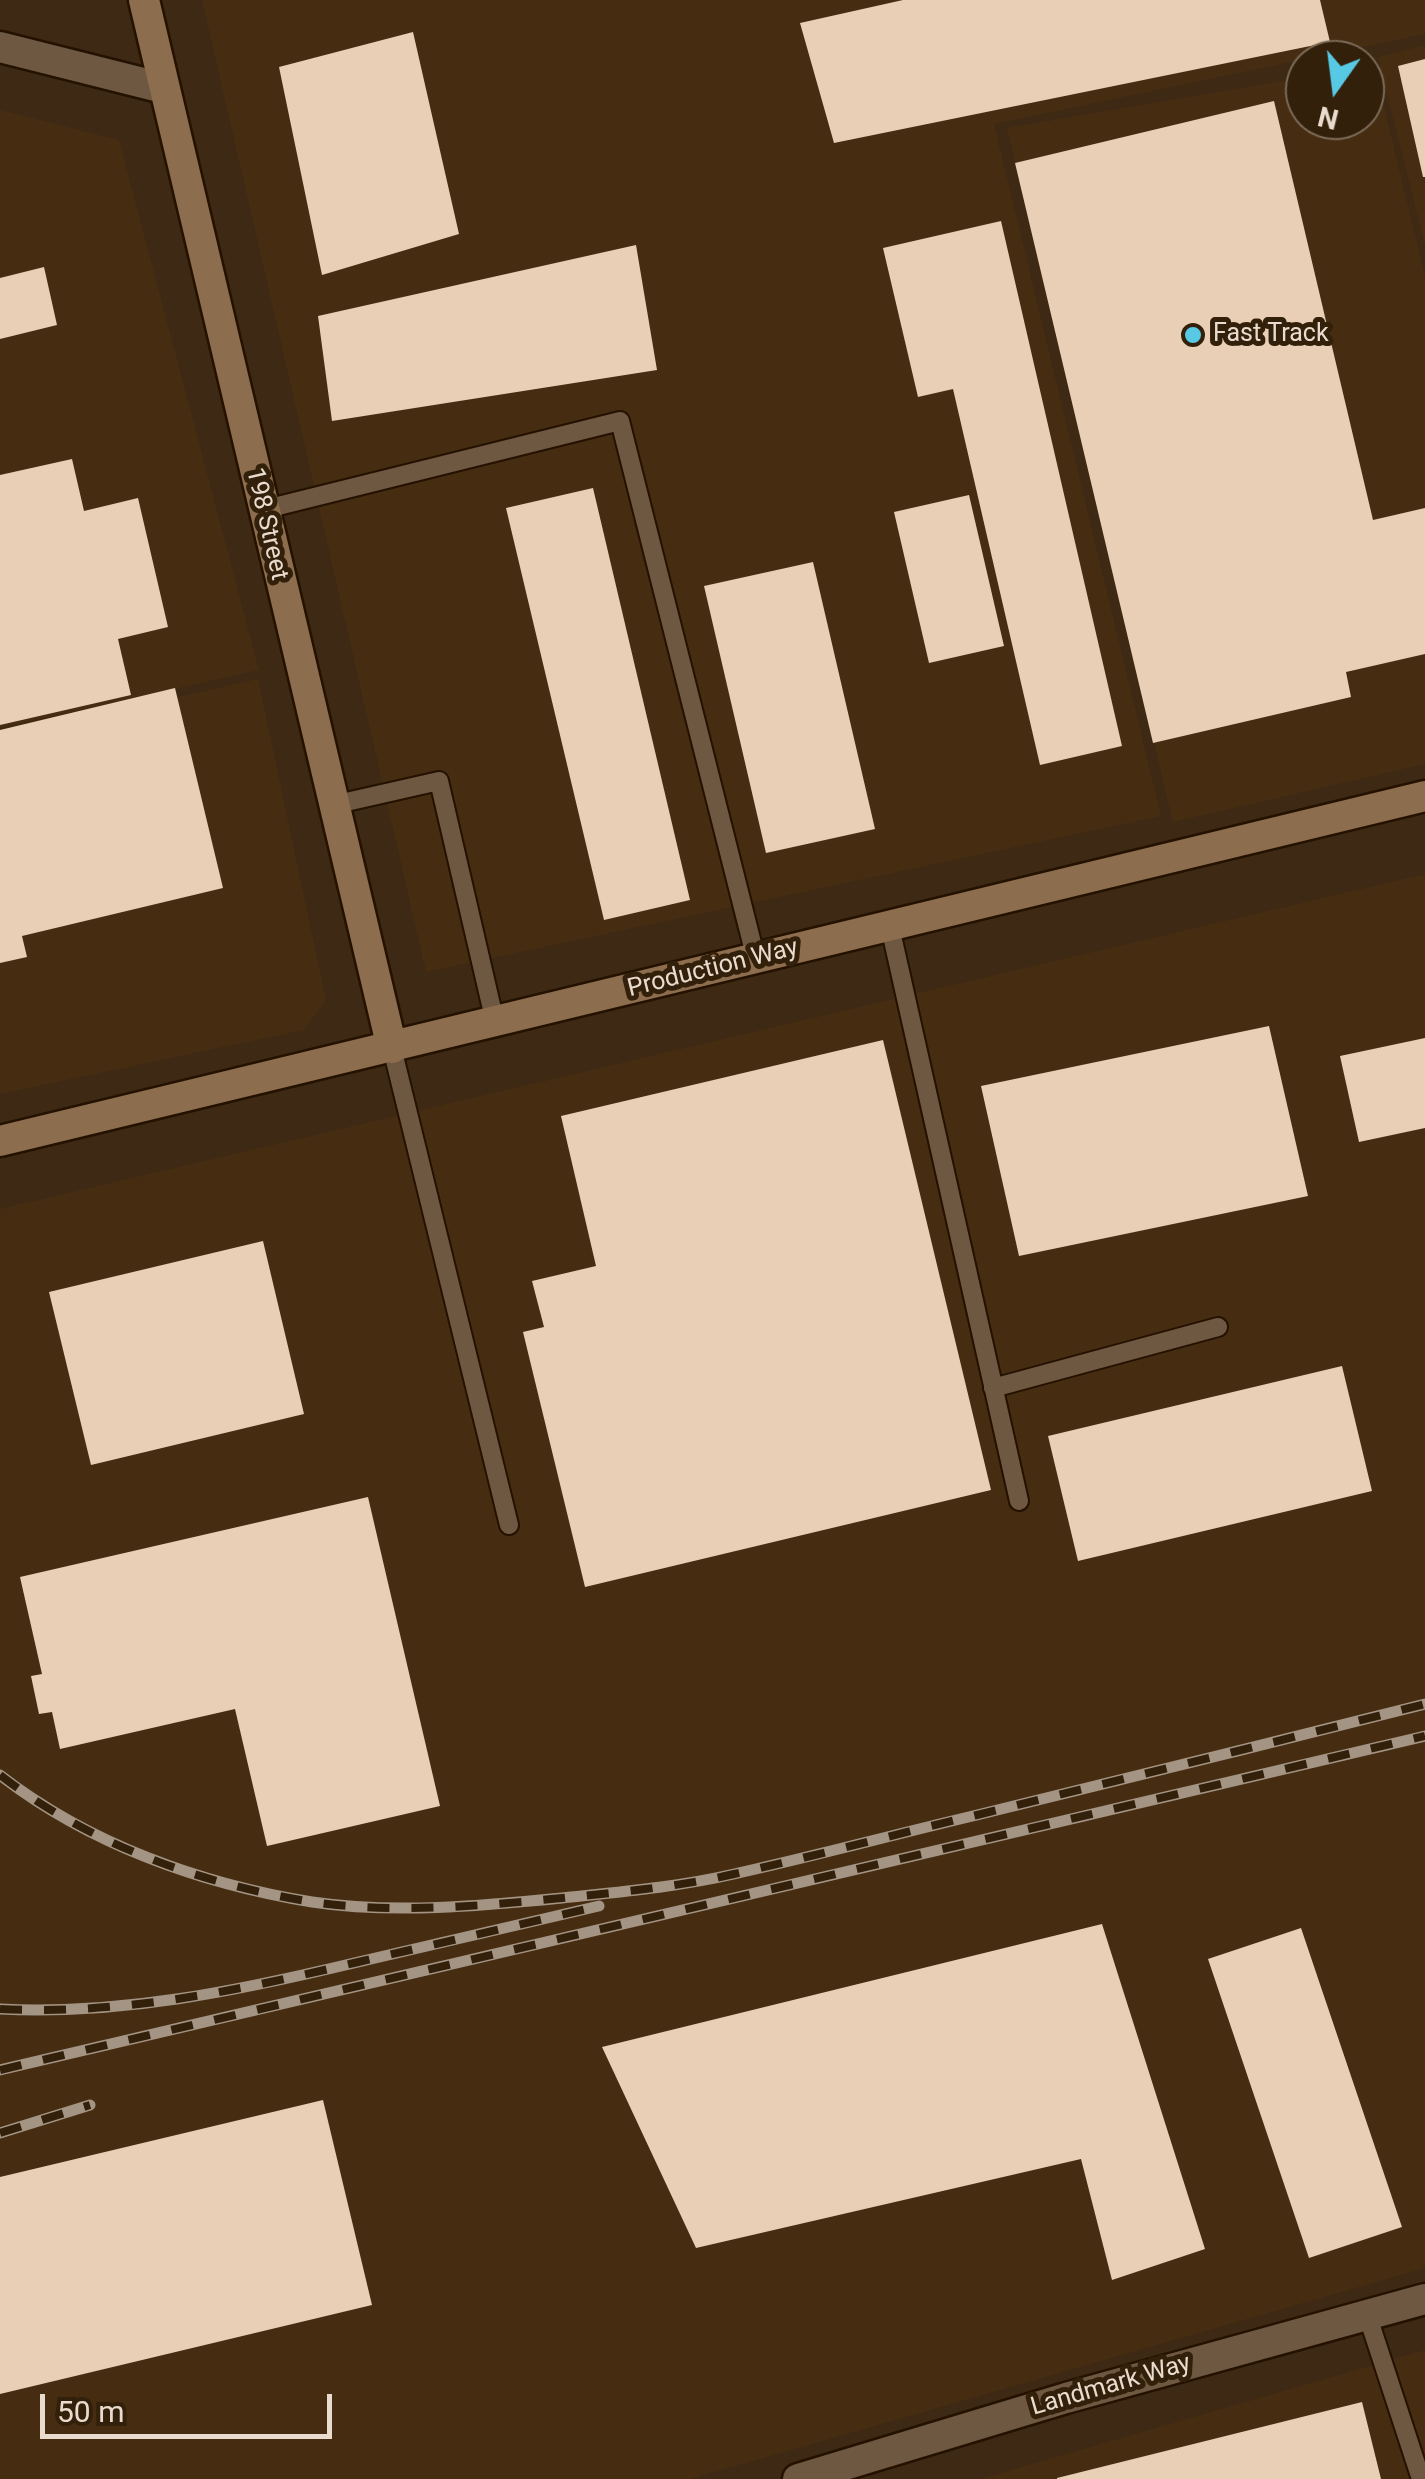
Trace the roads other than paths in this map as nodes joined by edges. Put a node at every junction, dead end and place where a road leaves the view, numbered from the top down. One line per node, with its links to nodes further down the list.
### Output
1 (144, 0): 3 (street, 198 Street)
2 (0, 47): 3 (street)
3 (164, 88): 4 (street, 198 Street)
4 (262, 510): 6 (street, 198 Street); 8 (lane)
5 (1425, 796): 7 (street, Production Way)
6 (334, 805): 9 (lane); 10 (street, 198 Street)
7 (890, 926): 8 (street, Production Way); 13 (lane)
8 (756, 959): 9 (street, Production Way)
9 (495, 1022): 10 (street, Production Way)
10 (392, 1048): 11 (street, Production Way); 15 (lane)
11 (0, 1140)
12 (1218, 1327): 13 (lane)
13 (993, 1388): 14 (lane)
14 (1018, 1501)
15 (509, 1525)
16 (1425, 2299): 17 (street, Landmark Way)
17 (1367, 2314): 18 (street, Landmark Way); 19 (lane)
18 (798, 2479)
19 (1421, 2479)

